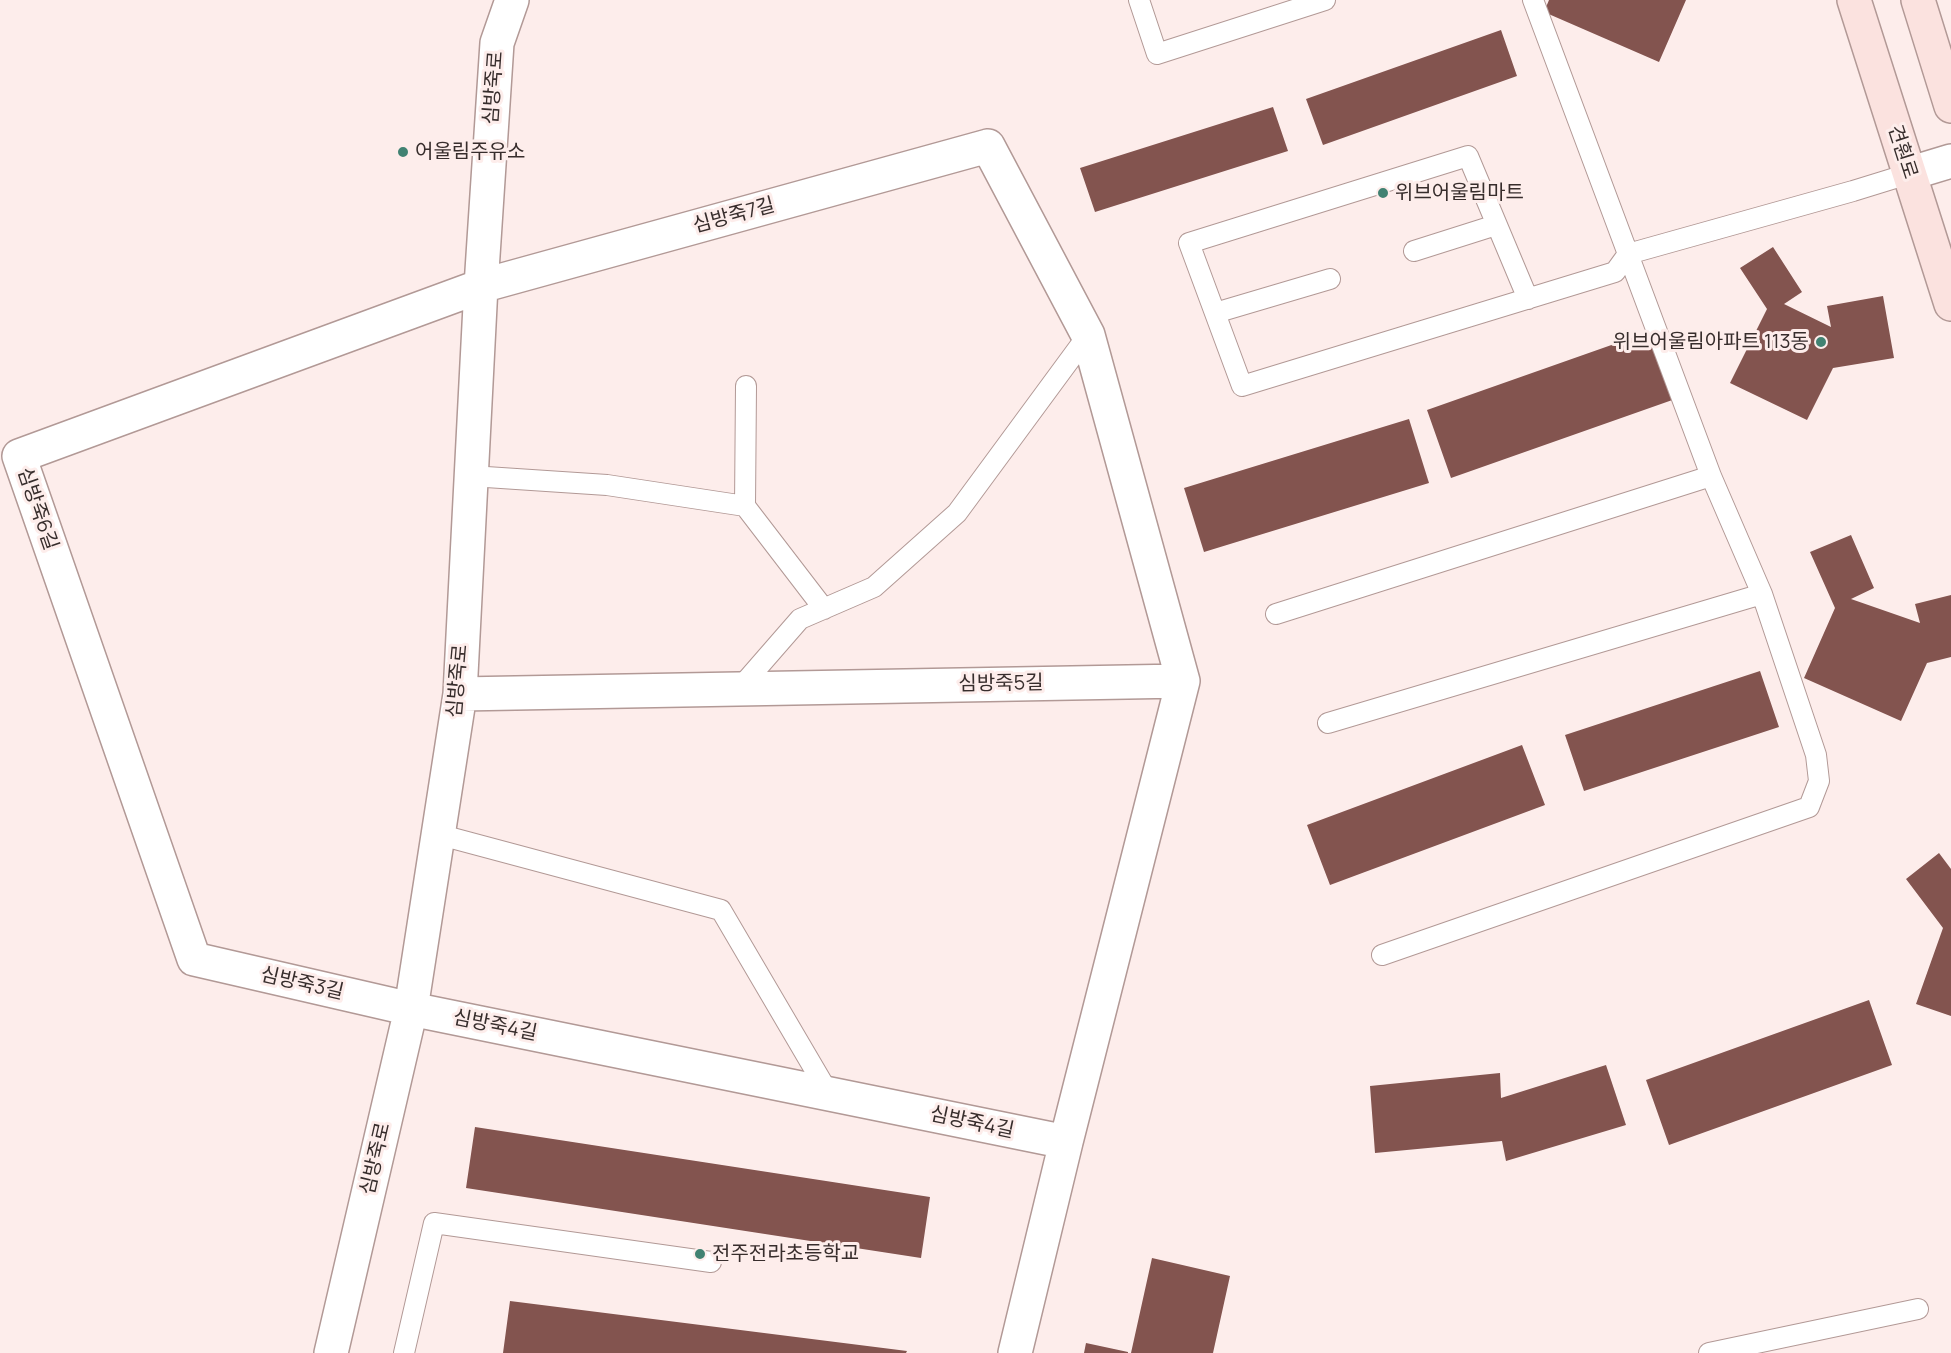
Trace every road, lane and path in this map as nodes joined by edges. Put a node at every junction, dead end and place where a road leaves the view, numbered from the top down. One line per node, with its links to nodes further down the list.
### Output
1 (512, 0): 14 (street, 심방죽로)
2 (1139, 0): 3 (lane)
3 (1325, 0)
4 (1533, 0): 12 (lane)
5 (1854, 0): 9 (street, 견훤로)
6 (1918, 0): 7 (street)
7 (1951, 106)
8 (1951, 160): 9 (street)
9 (1908, 174): 12 (lane); 16 (street, 견훤로)
10 (1496, 225): 11 (lane); 15 (lane); 17 (lane)
11 (1414, 251)
12 (1628, 254): 15 (lane); 21 (lane)
13 (1330, 279): 17 (lane)
14 (481, 286): 18 (street, 심방죽7길); 20 (street, 심방죽로); 32 (street, 심방죽6길)
15 (1528, 299): 17 (lane)
16 (1951, 304)
17 (1215, 313)
18 (1088, 335): 24 (lane); 26 (street)
19 (746, 387): 22 (lane)
20 (471, 476): 22 (lane); 28 (street, 심방죽로)
21 (1710, 476): 23 (lane); 25 (lane)
22 (745, 506): 24 (lane)
23 (1762, 594): 29 (lane); 31 (lane)
24 (824, 609): 27 (lane)
25 (1276, 614)
26 (1184, 681): 27 (street, 심방죽5길); 35 (street)
27 (739, 689): 28 (street, 심방죽5길)
28 (460, 694): 30 (street, 심방죽로)
29 (1328, 723)
30 (437, 834): 33 (street, 심방죽로); 34 (lane)
31 (1382, 955)
32 (194, 959): 33 (street, 심방죽3길)
33 (411, 1009): 34 (street, 심방죽4길); 38 (street, 심방죽로)
34 (829, 1094): 35 (street, 심방죽4길)
35 (1066, 1142): 40 (street)
36 (711, 1262): 39 (lane)
37 (1918, 1309): 41 (lane)
38 (332, 1353)
39 (404, 1353)
40 (1015, 1353)
41 (1709, 1353)

